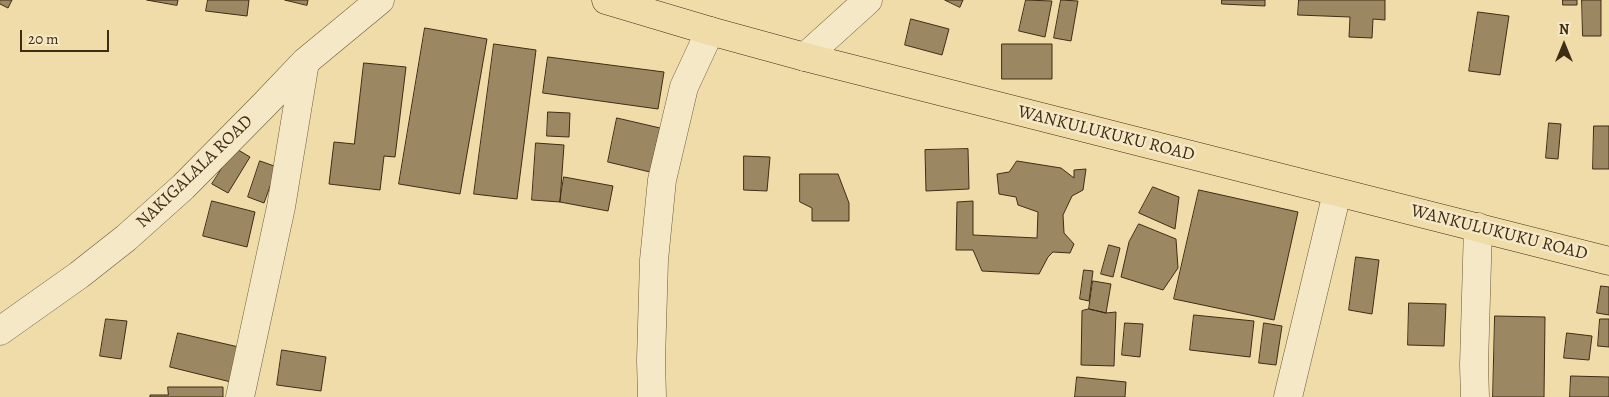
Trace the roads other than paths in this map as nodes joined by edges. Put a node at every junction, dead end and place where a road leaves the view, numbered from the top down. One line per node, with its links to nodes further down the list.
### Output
1 (380, 0): 6 (street, NAKIGALALA ROAD)
2 (606, 0): 4 (main road, WANKULUKUKU ROAD)
3 (868, 0): 5 (street)
4 (710, 31): 5 (main road, WANKULUKUKU ROAD); 12 (street)
5 (805, 57): 7 (main road, WANKULUKUKU ROAD)
6 (305, 62): 10 (street, NAKIGALALA ROAD); 11 (street)
7 (1337, 193): 8 (main road, WANKULUKUKU ROAD); 13 (street)
8 (1478, 227): 9 (main road, WANKULUKUKU ROAD); 14 (street)
9 (1609, 261)
10 (0, 331)
11 (240, 397)
12 (652, 397)
13 (1288, 397)
14 (1475, 397)

